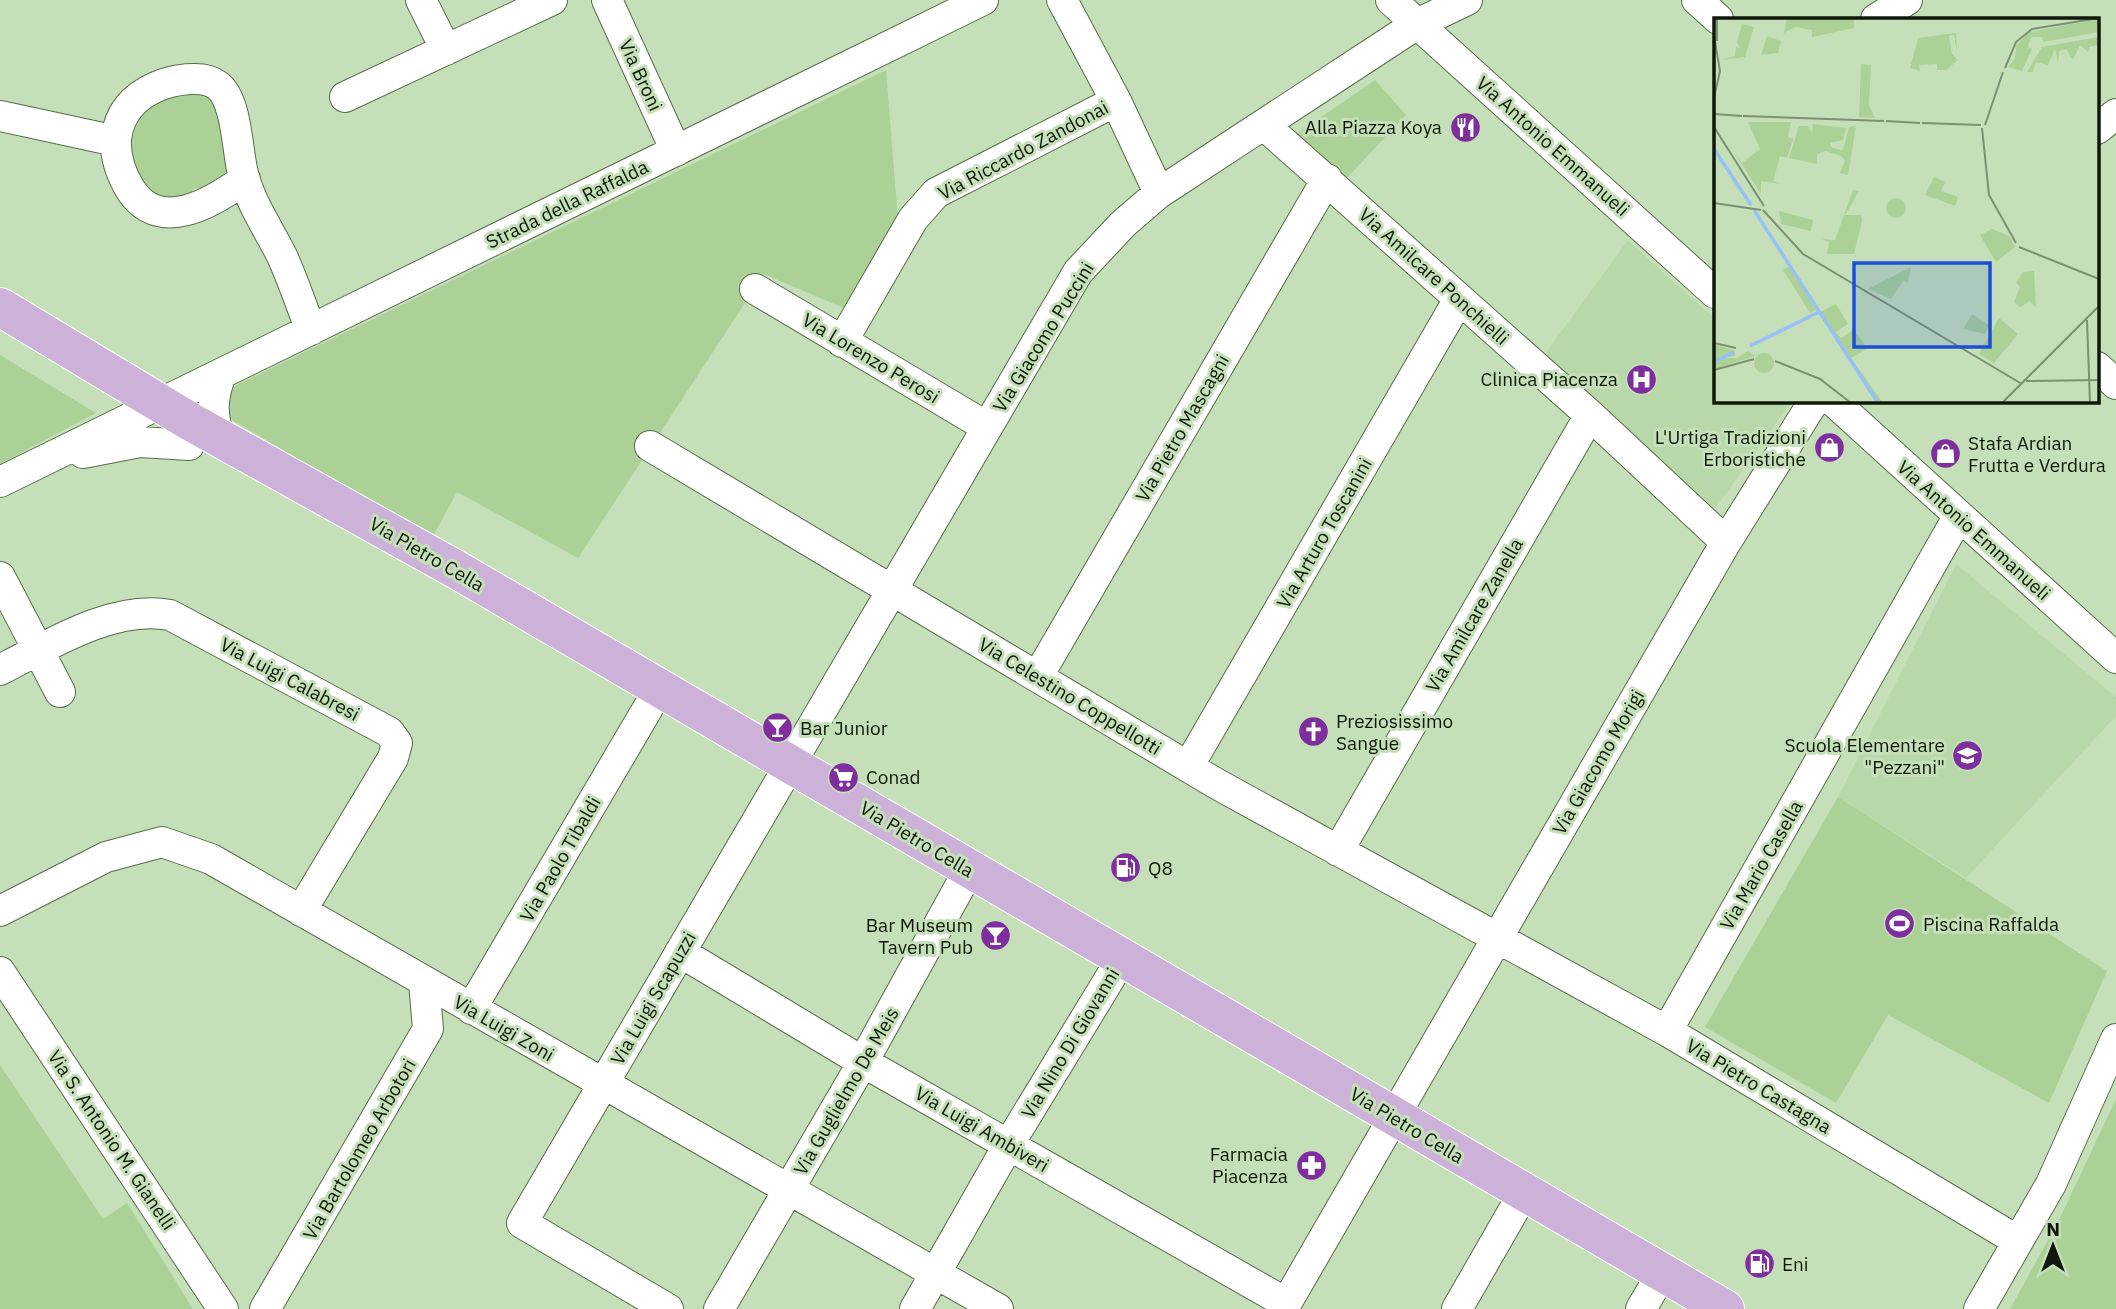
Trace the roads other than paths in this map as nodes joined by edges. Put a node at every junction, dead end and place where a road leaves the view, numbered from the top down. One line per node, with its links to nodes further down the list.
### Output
1 (421, 0): 13 (street)
2 (552, 0): 13 (street)
3 (607, 0): 21 (street, Via Broni)
4 (983, 0): 21 (street, Strada della Raffalda)
5 (1062, 0): 15 (street)
6 (1391, 0): 12 (street, Via Antonio Emmanueli)
7 (1467, 0): 12 (street, Via Giacomo Puccini)
8 (1697, 0): 10 (street)
9 (1907, 0): 11 (street)
10 (1717, 18)
11 (1878, 18)
12 (1417, 24): 18 (street, Via Giacomo Puccini); 26 (street, Via Antonio Emmanueli)
13 (446, 50): 14 (street)
14 (345, 97)
15 (1116, 101): 24 (street); 31 (street, Via Riccardo Zandonai)
16 (2116, 114): 19 (street)
17 (0, 116): 20 (street)
18 (1264, 125): 23 (street, Via Amilcare Ponchielli); 24 (street, Via Giacomo Puccini)
19 (2098, 128)
20 (116, 141): 22 (street); 22 (street)
21 (676, 151): 29 (street, Strada della Raffalda)
22 (245, 179): 29 (street)
23 (1327, 179): 27 (street, Via Amilcare Ponchielli); 51 (street, Via Pietro Mascagni)
24 (1159, 193): 39 (street, Via Giacomo Puccini)
25 (755, 289): 31 (street, Via Lorenzo Perosi)
26 (1714, 292)
27 (1459, 299): 38 (street, Via Amilcare Ponchielli); 54 (street, Via Arturo Toscanini)
28 (0, 307): 37 (main road, Via Pietro Cella)
29 (311, 330): 33 (street, Strada della Raffalda)
30 (0, 335): 37 (main road, Via Pietro Cella)
31 (842, 342): 39 (street, Via Lorenzo Perosi)
32 (2098, 368): 34 (street)
33 (221, 374): 37 (street, Strada della Raffalda); 40 (street)
34 (2116, 384)
35 (1813, 402): 45 (street, Via Giacomo Morigi)
36 (1834, 402): 44 (street, Via Antonio Emmanueli)
37 (150, 409): 40 (main road, Via Pietro Cella); 42 (street, Strada della Raffalda)
38 (1590, 415): 45 (street, Via Amilcare Ponchielli); 56 (street, Via Amilcare Zanella)
39 (987, 427): 47 (street, Via Giacomo Puccini)
40 (204, 442): 42 (street); 53 (main road, Via Pietro Cella); 55 (main road, Via Pietro Cella)
41 (650, 446): 47 (street, Via Celestino Coppellotti)
42 (38, 464): 43 (street)
43 (0, 482)
44 (1958, 517): 49 (street, Via Antonio Emmanueli); 66 (street, Via Mario Casella)
45 (1726, 542): 60 (street, Via Giacomo Morigi)
46 (0, 577): 48 (street)
47 (891, 589): 51 (street, Via Celestino Coppellotti); 55 (street, Via Giacomo Puccini)
48 (38, 651): 50 (street, Via Luigi Calabresi); 52 (street); 59 (street, Via Luigi Calabresi)
49 (2116, 658)
50 (0, 670)
51 (1038, 676): 54 (street, Via Celestino Coppellotti)
52 (60, 692)
53 (648, 708): 55 (main road, Via Pietro Cella); 65 (street, Via Paolo Tibaldi)
54 (1188, 767): 56 (street, Via Celestino Coppellotti)
55 (783, 773): 57 (main road, Via Pietro Cella); 61 (street, Via Luigi Scapuzzi)
56 (1338, 851): 60 (street, Via Celestino Coppellotti)
57 (964, 880): 62 (main road, Via Pietro Cella); 68 (street, Via Guglielmo De Meis)
58 (0, 911): 59 (street, Via Luigi Zoni)
59 (301, 911): 64 (street, Via Luigi Zoni)
60 (1496, 939): 66 (street, Via Pietro Castagna); 70 (street, Via Giacomo Morigi)
61 (680, 952): 68 (street, Via Luigi Ambiveri); 69 (street, Via Luigi Scapuzzi)
62 (1116, 968): 70 (main road, Via Pietro Cella); 71 (street, Via Nino Di Giovanni)
63 (0, 972): 78 (street, Via S. Antonio M. Gianelli)
64 (424, 982): 65 (street, Via Luigi Zoni); 79 (street, Via Bartolomeo Arbotori)
65 (471, 1009): 69 (street, Via Luigi Zoni)
66 (1667, 1031): 74 (street, Via Pietro Castagna)
67 (2116, 1039): 74 (street)
68 (863, 1062): 71 (street, Via Luigi Ambiveri); 72 (street, Via Guglielmo De Meis)
69 (602, 1085): 72 (street, Via Luigi Zoni); 80 (street, Via Luigi Scapuzzi)
70 (1388, 1126): 73 (main road, Via Pietro Cella); 77 (street, Via Giacomo Morigi)
71 (1009, 1144): 75 (street, Via Nino Di Giovanni); 77 (street, Via Luigi Ambiveri)
72 (789, 1189): 75 (street, Via Luigi Zoni); 81 (street, Via Guglielmo De Meis)
73 (1517, 1203): 76 (main road, Via Pietro Cella); 84 (street)
74 (2018, 1241): 86 (street)
75 (936, 1274): 82 (street, Via Nino Di Giovanni); 83 (street, Via Luigi Zoni)
76 (1657, 1296): 85 (main road, Via Pietro Cella)
77 (1285, 1306)
78 (223, 1309)
79 (265, 1309)
80 (668, 1309)
81 (719, 1309)
82 (915, 1309)
83 (998, 1309)
84 (1457, 1309)
85 (1725, 1309)
86 (1979, 1309)

